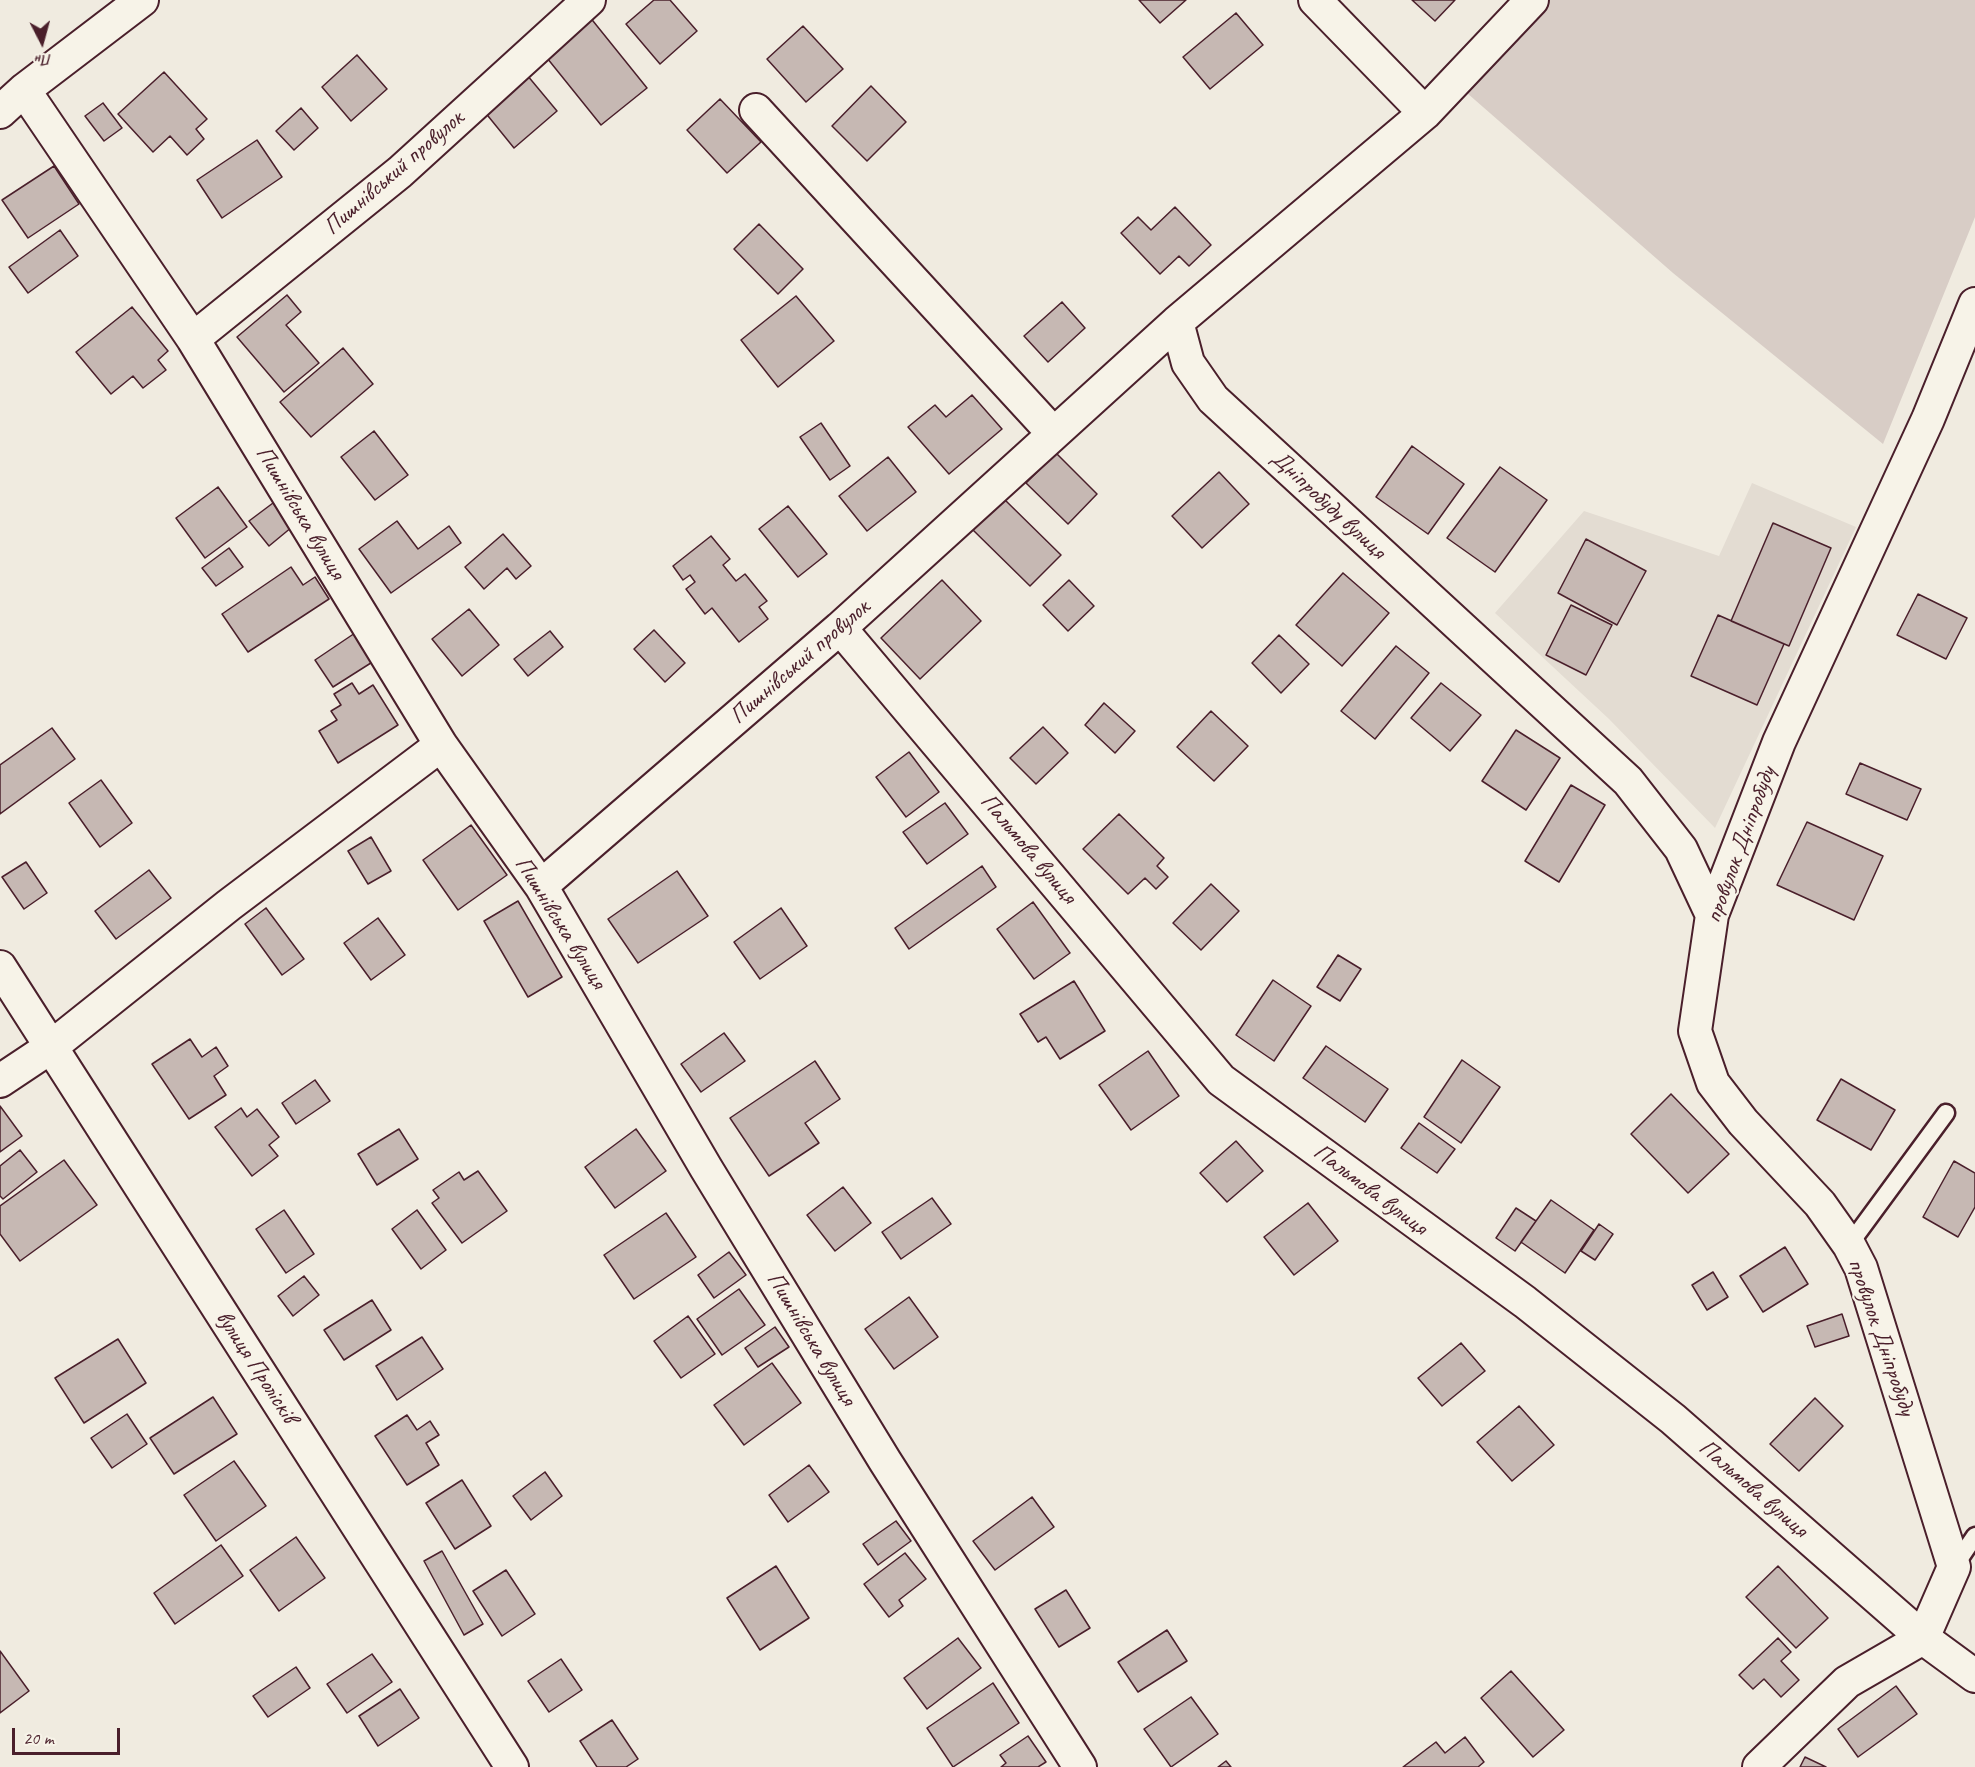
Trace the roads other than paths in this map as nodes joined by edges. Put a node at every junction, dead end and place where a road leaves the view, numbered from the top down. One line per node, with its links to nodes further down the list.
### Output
1 (142, 0): 5 (street)
2 (589, 0): 11 (street, Пишнівський провулок)
3 (1315, 0): 8 (street)
4 (1532, 0): 8 (street)
5 (24, 90): 7 (street); 11 (street, Пишнівська вулиця)
6 (756, 110): 12 (street)
7 (0, 112)
8 (1425, 113): 10 (street)
9 (1975, 304): 16 (street, провулок Дніпробуду)
10 (1177, 322): 12 (street, Пишнівський провулок); 16 (street, Дніпробуду вулиця)
11 (193, 339): 14 (street, Пишнівська вулиця)
12 (1053, 433): 13 (street, Пишнівський провулок)
13 (840, 628): 15 (street, Пишнівський провулок); 24 (street, Пальмова вулиця)
14 (441, 745): 15 (street, Пишнівська вулиця); 18 (street)
15 (541, 886): 27 (street, Пишнівська вулиця)
16 (1712, 915): 21 (street, провулок Дніпробуду)
17 (0, 967): 18 (street, вулиця Пролісків)
18 (51, 1047): 19 (street); 26 (street, вулиця Пролісків)
19 (0, 1081)
20 (1947, 1113): 21 (lane)
21 (1849, 1245): 23 (street, провулок Дніпробуду)
22 (1975, 1536): 23 (lane)
23 (1954, 1567): 24 (street)
24 (1923, 1638): 25 (street, Пальмова вулиця); 28 (street)
25 (1975, 1676)
26 (512, 1767)
27 (1080, 1767)
28 (1759, 1767)

